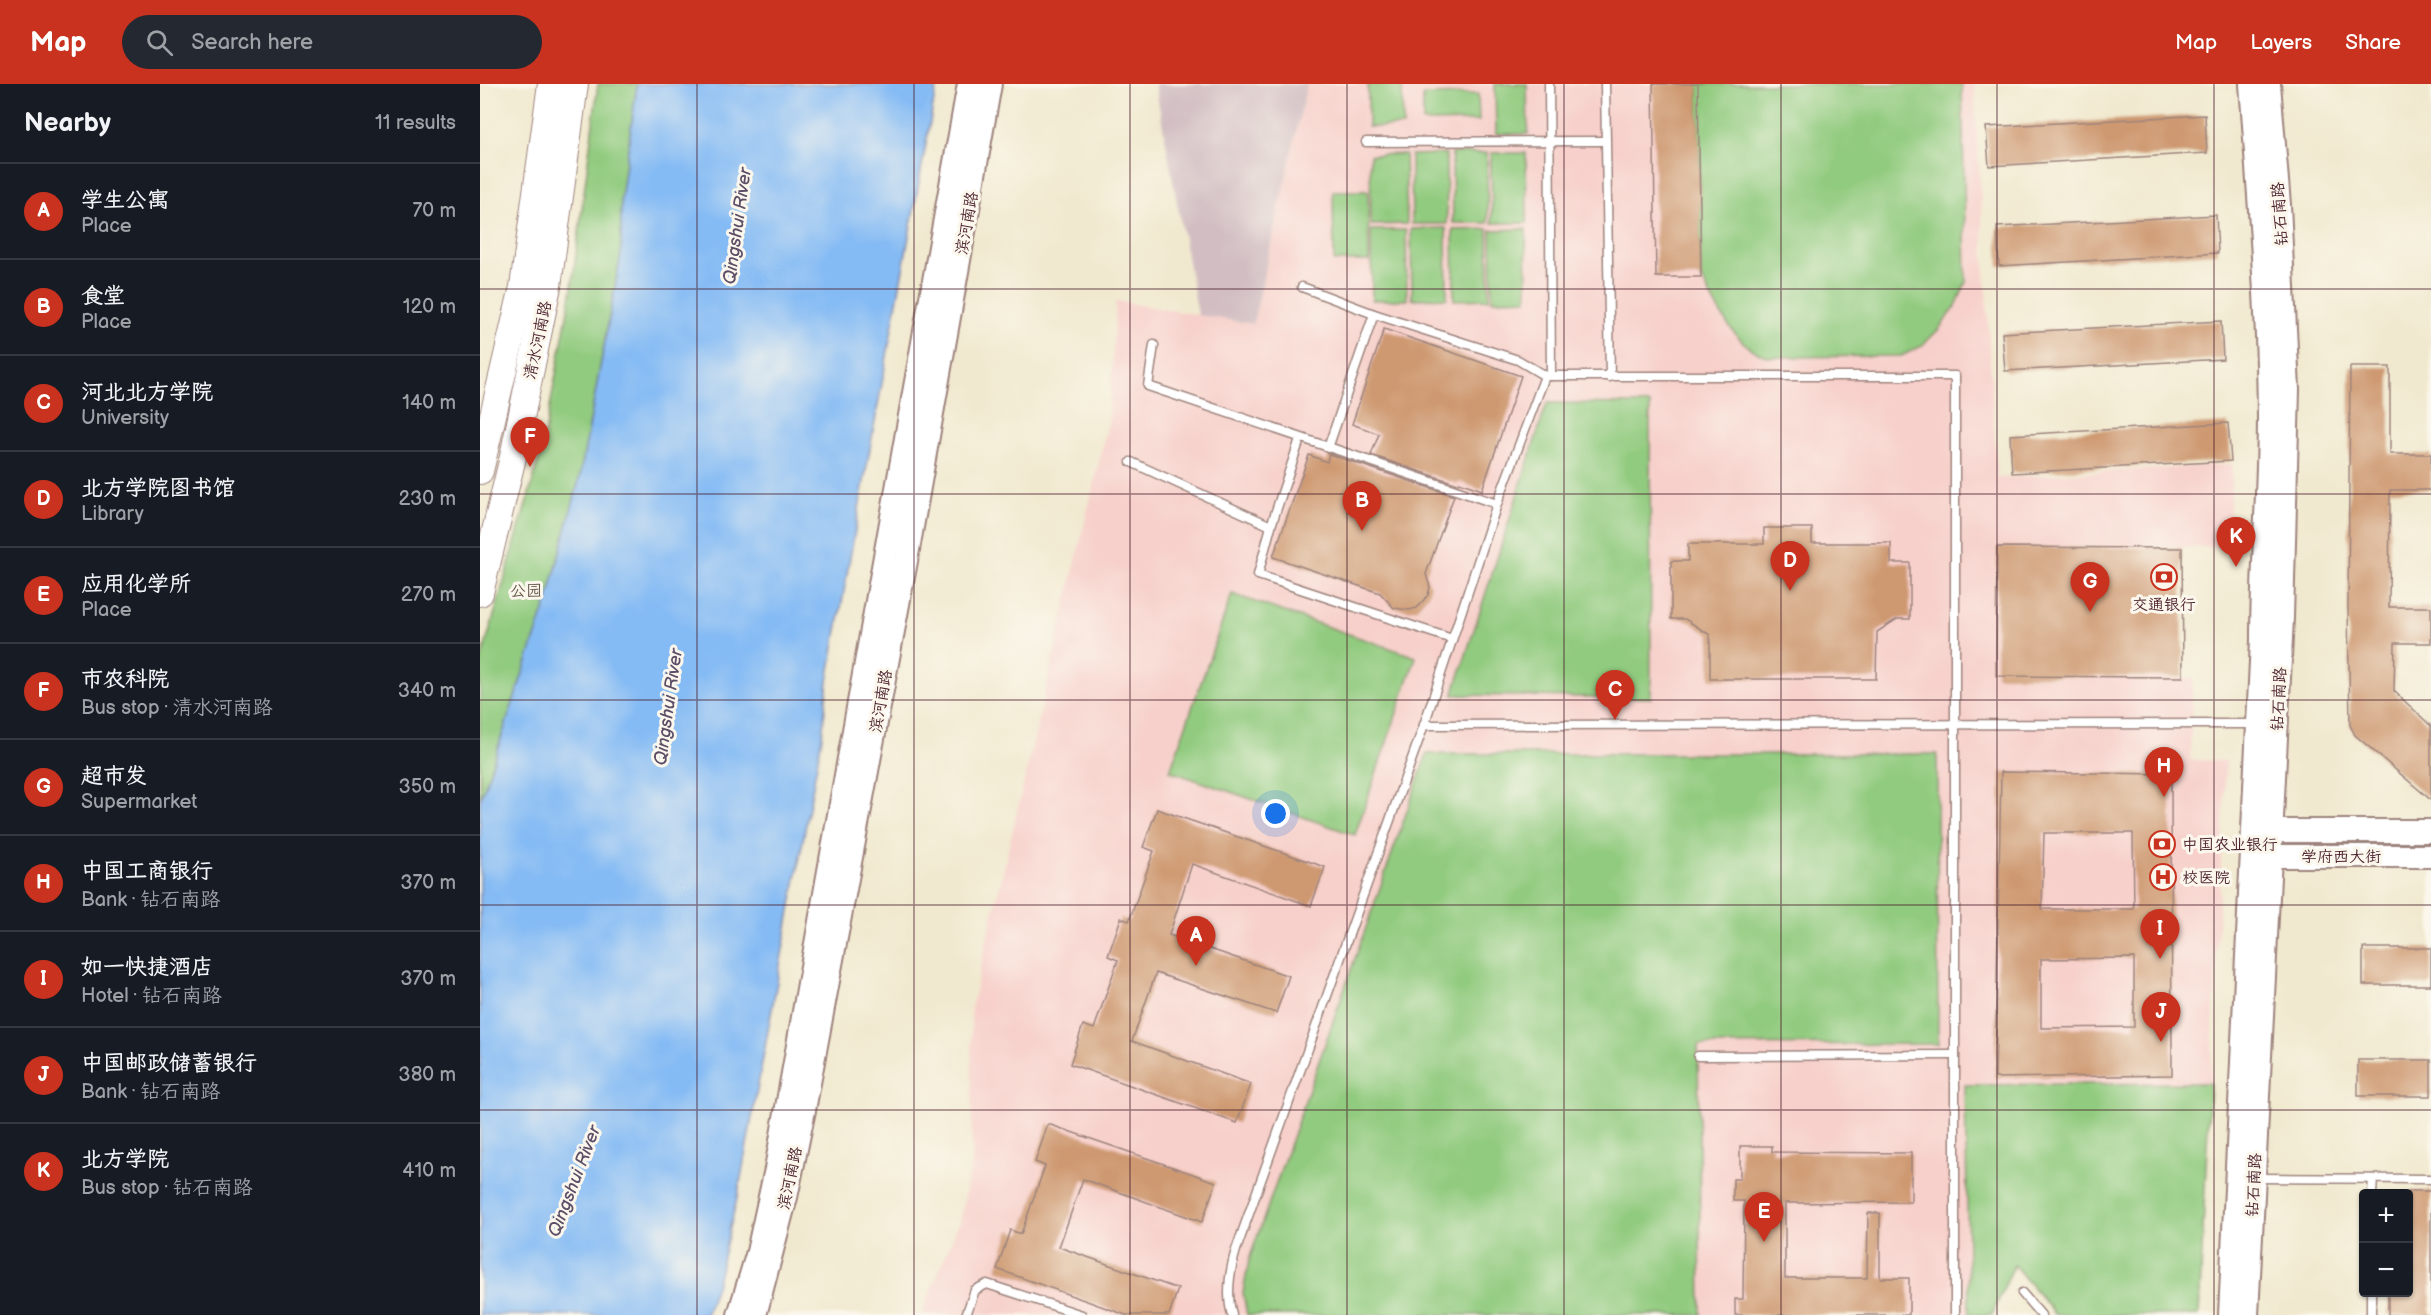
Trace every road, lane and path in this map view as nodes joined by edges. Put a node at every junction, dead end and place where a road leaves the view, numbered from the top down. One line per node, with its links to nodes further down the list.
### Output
1 (550, 84): 20 (main road, 清水河南路)
2 (574, 84): 23 (main road, 清水河南路)
3 (969, 84): 40 (main road, 滨河南路)
4 (990, 84): 41 (main road, 滨河南路)
5 (1549, 84): 11 (lane)
6 (1605, 84): 9 (lane)
7 (2251, 84): 26 (main road, 钻石南路)
8 (2269, 84): 28 (main road, 钻石南路)
9 (1606, 141): 11 (lane); 16 (lane)
10 (1366, 142): 11 (lane)
11 (1549, 142): 15 (lane)
12 (1302, 286): 13 (lane)
13 (1374, 314): 15 (lane); 18 (lane)
14 (1154, 345): 17 (lane)
15 (1548, 376): 16 (lane); 21 (lane)
16 (1610, 377): 25 (lane)
17 (1300, 439): 18 (lane); 22 (lane)
18 (1328, 448): 21 (lane)
19 (1131, 462): 22 (lane)
20 (480, 471)
21 (1497, 504): 24 (lane)
22 (1271, 526): 24 (lane)
23 (480, 593)
24 (1452, 639): 27 (lane)
25 (1956, 724): 26 (lane); 27 (lane); 32 (lane)
26 (2256, 724): 28 (main road, 钻石南路)
27 (1424, 725): 44 (lane)
28 (2261, 831): 29 (main road, 学府西大街); 30 (main road, 钻石南路)
29 (2431, 831)
30 (2260, 856): 31 (main road, 学府西大街); 34 (main road, 钻石南路); 47 (main road, 钻石南路)
31 (2431, 856)
32 (1955, 1055): 33 (lane); 45 (lane)
33 (1698, 1056)
34 (2253, 1178): 35 (lane); 48 (main road, 钻石南路)
35 (2373, 1179): 36 (lane); 37 (lane)
36 (2431, 1179)
37 (2372, 1189)
38 (2022, 1293): 46 (lane)
39 (2371, 1297): 49 (lane)
40 (739, 1315)
41 (755, 1315)
42 (966, 1315): 43 (lane)
43 (1082, 1315)
44 (1232, 1315)
45 (1955, 1315)
46 (2041, 1315)
47 (2230, 1315)
48 (2247, 1315)
49 (2371, 1315)

